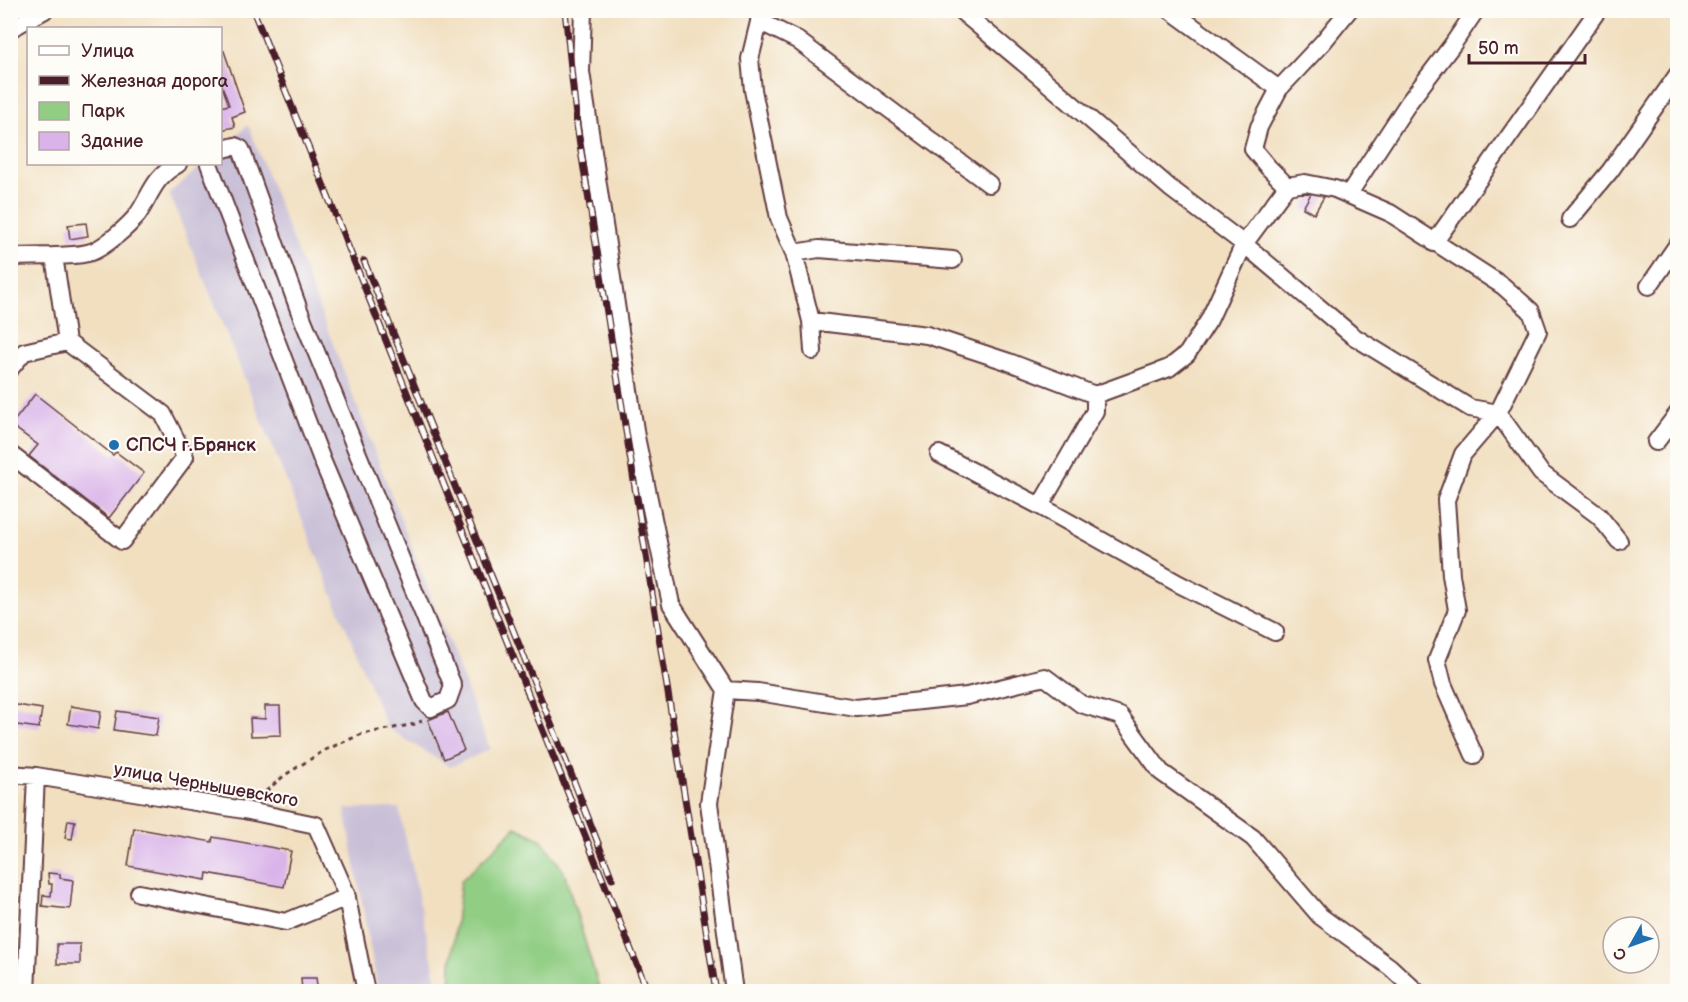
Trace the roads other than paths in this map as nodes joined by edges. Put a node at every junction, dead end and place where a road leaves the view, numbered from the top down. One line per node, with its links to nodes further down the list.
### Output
1 (45, 10): 9 (street)
2 (583, 10): 42 (street)
3 (960, 10): 22 (street)
4 (1170, 10): 11 (street)
5 (1349, 10): 11 (street)
6 (1476, 10): 19 (street)
7 (1598, 10): 21 (street)
8 (761, 16): 17 (street); 24 (street)
9 (10, 29)
10 (1677, 74): 20 (street)
11 (1279, 89): 18 (street)
12 (222, 149): 15 (street)
13 (157, 165): 16 (street)
14 (176, 165): 16 (street)
15 (209, 165)
16 (155, 183): 25 (street)
17 (989, 184)
18 (1287, 186): 19 (street); 22 (street)
19 (1348, 195): 21 (street)
20 (1570, 219)
21 (1434, 243): 34 (street)
22 (1244, 244): 33 (street); 34 (street)
23 (1677, 244): 28 (street)
24 (794, 253): 27 (street); 29 (street)
25 (54, 256): 26 (street); 30 (street)
26 (10, 257)
27 (953, 260)
28 (1649, 286)
29 (811, 321): 31 (street); 33 (street)
30 (67, 342): 32 (street); 37 (street)
31 (813, 351)
32 (11, 367)
33 (1095, 395): 39 (street)
34 (1498, 413): 40 (street); 43 (street)
35 (1677, 413): 36 (street)
36 (1656, 442)
37 (10, 454)
38 (939, 454): 39 (street)
39 (1040, 506): 41 (street)
40 (1619, 541)
41 (1275, 632)
42 (726, 690): 50 (street); 51 (street)
43 (1474, 755)
44 (10, 774): 45 (street, улица Чернышевского)
45 (36, 776): 47 (street, улица Чернышевского); 48 (street)
46 (140, 893): 47 (street)
47 (347, 897): 49 (street)
48 (26, 992)
49 (366, 992)
50 (734, 992)
51 (1417, 992)

